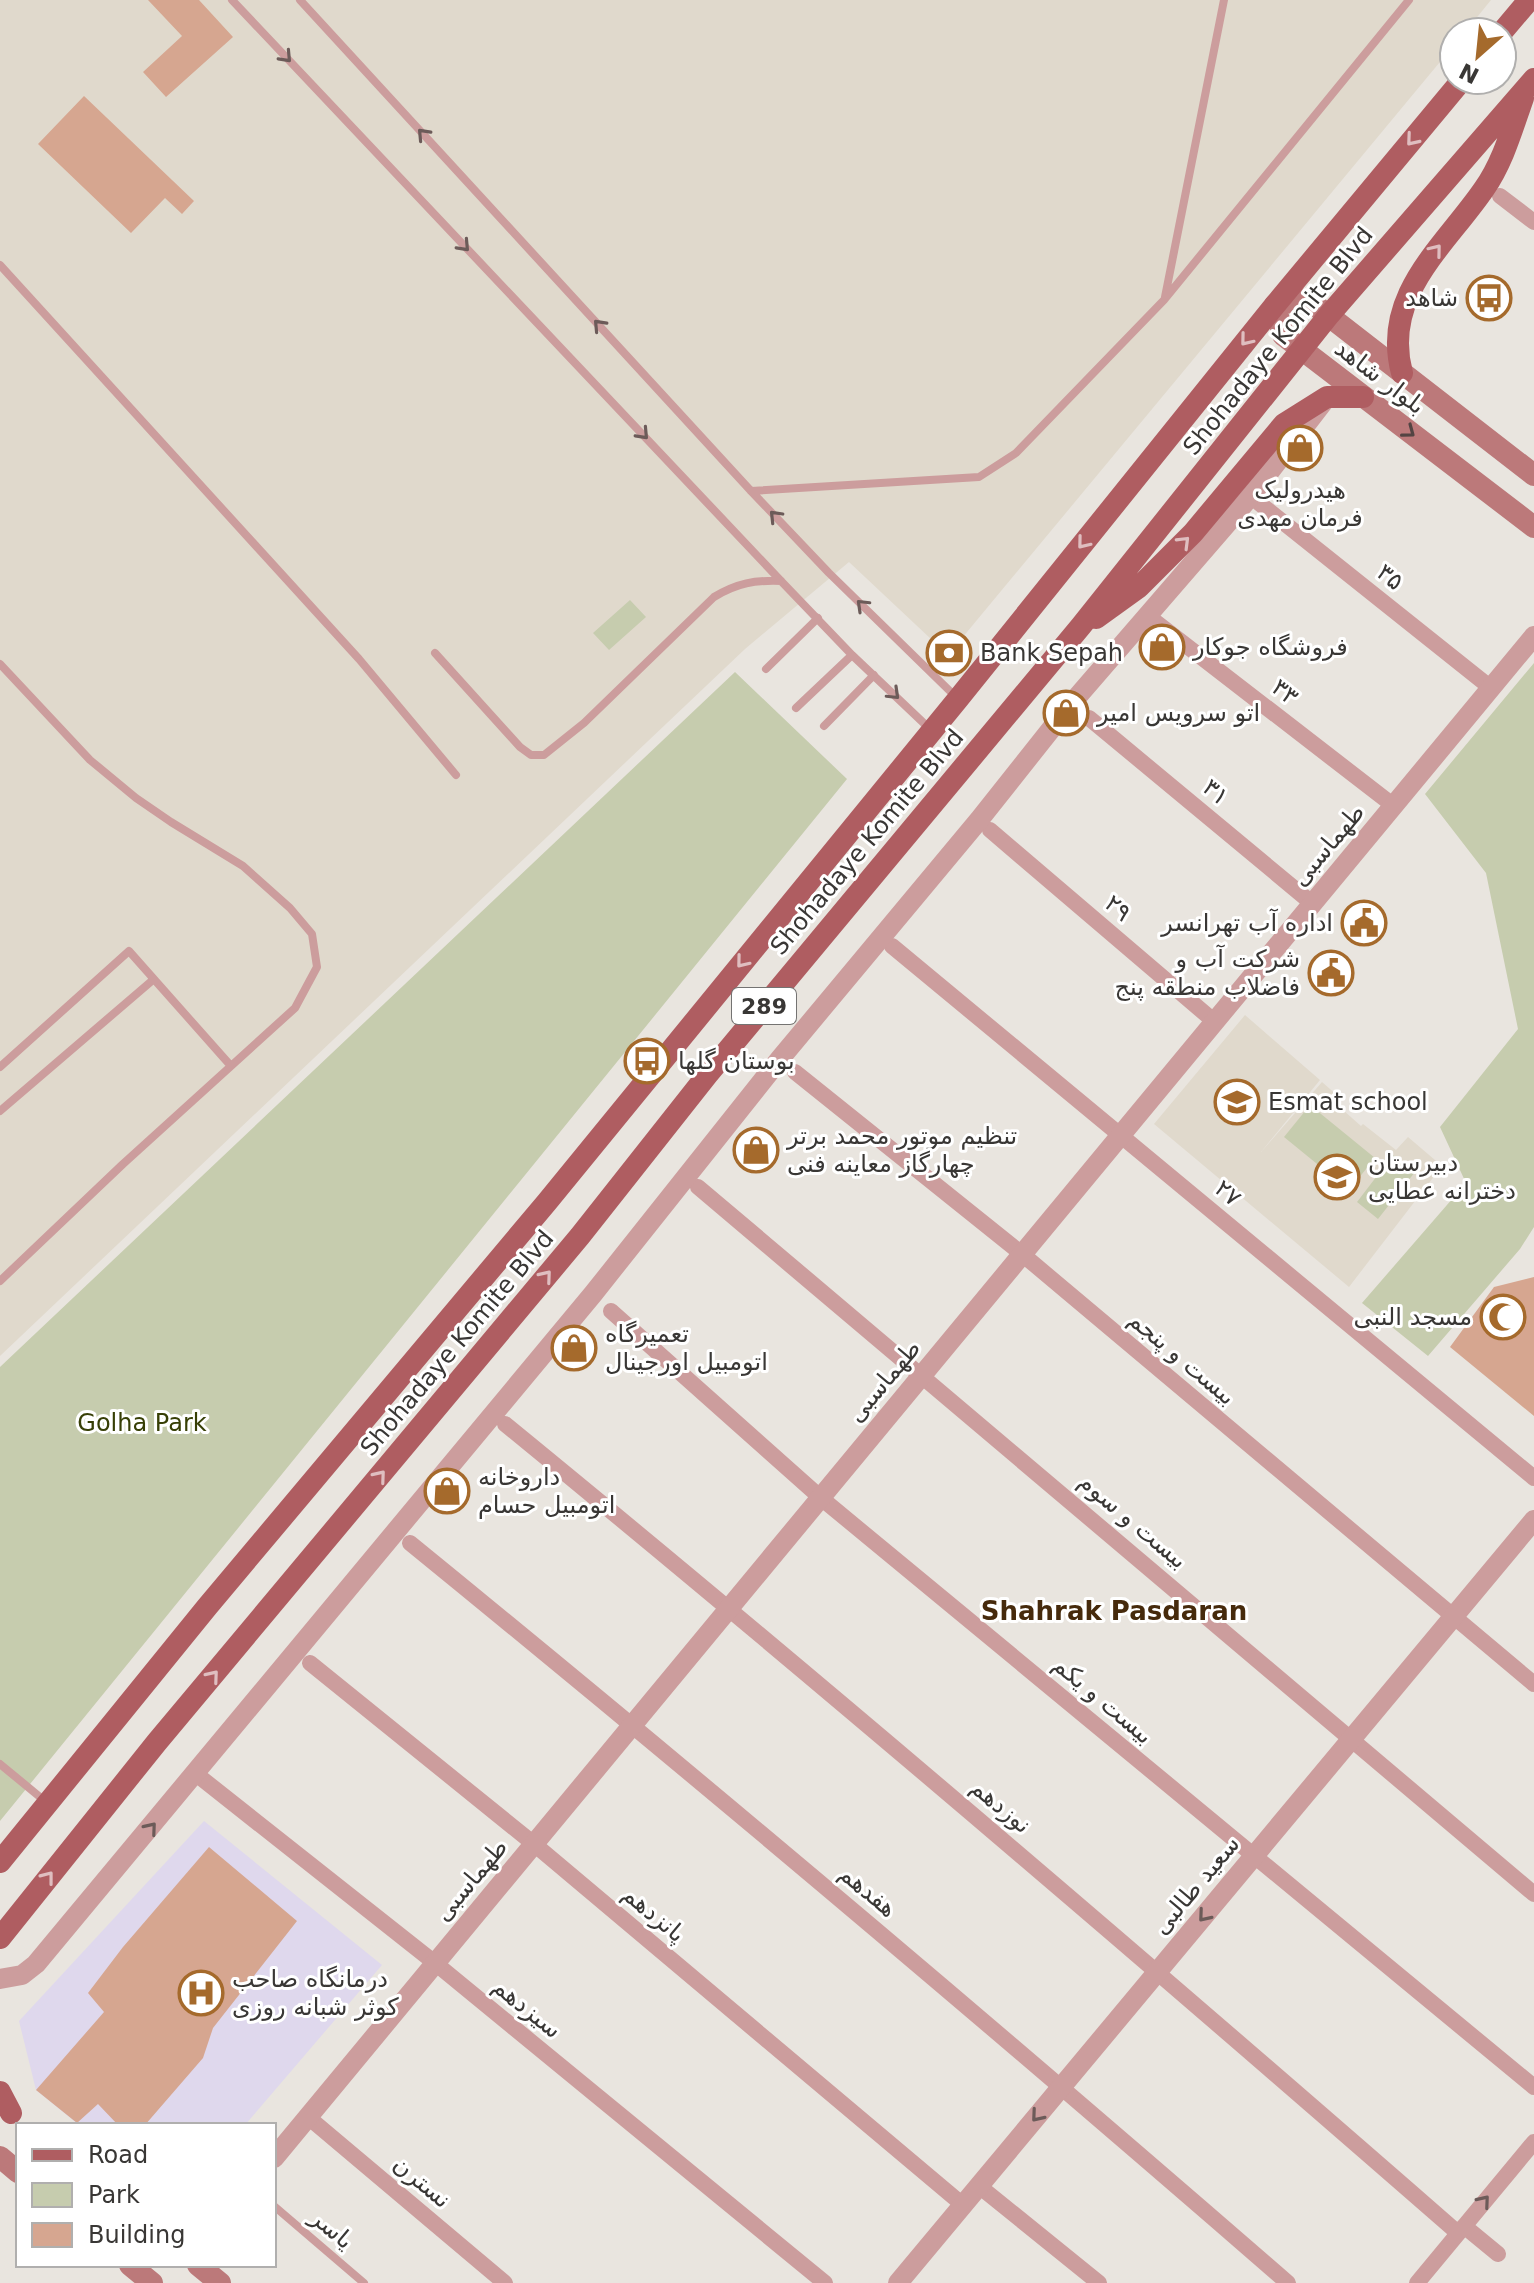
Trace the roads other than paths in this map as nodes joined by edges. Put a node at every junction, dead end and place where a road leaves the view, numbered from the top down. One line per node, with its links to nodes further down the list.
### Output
1 (232, 0): 23 (lane, one-way to 23)
2 (300, 0): 20 (lane, one-way to 2)
3 (1224, 0): 12 (lane)
4 (1409, 0): 12 (lane)
5 (1529, 0): 6 (main road)
6 (1516, 16)
7 (1531, 83): 14 (main road, Shohadaye Komite Blvd / 289); 16 (main road, one-way to 7)
8 (1449, 96): 13 (main road, Shohadaye Komite Blvd / 289, one-way to 13)
9 (1500, 196): 10 (street)
10 (1534, 222)
11 (0, 265): 39 (lane)
12 (1164, 300): 20 (lane)
13 (1275, 305): 14 (main road, بلوار شاهد); 15 (main road, بلوار شاهد); 34 (main road, Shohadaye Komite Blvd / 289, one-way to 34)
14 (1329, 315): 15 (main road, Shohadaye Komite Blvd / 289); 16 (main road, بلوار شاهد)
15 (1302, 350): 18 (main road, بلوار شاهد); 26 (main road, Shohadaye Komite Blvd / 289)
16 (1402, 373): 19 (main road, بلوار شاهد)
17 (1327, 397): 18 (main road); 24 (street); 26 (main road, one-way to 17)
18 (1363, 397): 22 (main road, بلوار شاهد, one-way to 22)
19 (1534, 475)
20 (751, 491): 34 (lane, one-way to 20)
21 (1259, 503): 33 (street, ۳۵)
22 (1534, 527)
23 (781, 581): 25 (lane); 28 (lane)
24 (1148, 616): 40 (street, ۳۳); 68 (street)
25 (818, 618): 29 (lane); 31 (lane)
26 (1081, 626): 74 (main road, Shohadaye Komite Blvd / 289, one-way to 26)
27 (1534, 636): 33 (street, طهماسبی)
28 (435, 653)
29 (852, 655): 32 (lane); 35 (lane)
30 (0, 664): 46 (lane)
31 (766, 669)
32 (874, 675): 37 (lane); 38 (lane, one-way to 38)
33 (1491, 688): 40 (street, طهماسبی)
34 (958, 699): 38 (main road, Shohadaye Komite Blvd / 289)
35 (796, 708)
36 (1089, 718): 42 (street, ۳۱)
37 (824, 726)
38 (931, 730): 69 (main road, Shohadaye Komite Blvd / 289, one-way to 69)
39 (456, 775)
40 (1394, 806): 42 (street, طهماسبی)
41 (990, 830): 45 (street, ۲۹)
42 (1313, 904): 45 (street, طهماسبی)
43 (892, 946): 50 (street, ۲۷)
44 (154, 979): 46 (lane); 47 (lane); 49 (lane)
45 (1215, 1022): 50 (street, طهماسبی)
46 (231, 1066): 53 (lane)
47 (0, 1067)
48 (795, 1072): 52 (street, بیست و پنجم)
49 (0, 1111)
50 (1121, 1135): 52 (street, طهماسبی); 57 (street, ۲۷)
51 (698, 1187): 55 (street, بیست و سوم)
52 (1022, 1254): 55 (street, طهماسبی); 62 (street, بیست و پنجم)
53 (0, 1281)
54 (611, 1311): 58 (street, بیست و یکم)
55 (923, 1375): 58 (street, طهماسبی); 66 (street, بیست و سوم)
56 (505, 1424): 61 (street, نوزدهم)
57 (1534, 1478)
58 (821, 1498): 61 (street, طهماسبی); 71 (street, بیست و یکم)
59 (1534, 1520): 62 (street, سعید طالبی)
60 (410, 1543): 65 (street, هفدهم)
61 (730, 1608): 65 (street, طهماسبی); 76 (street, نوزدهم)
62 (1452, 1618): 64 (street, بیست و پنجم); 66 (street, سعید طالبی)
63 (310, 1663): 70 (street, پانزدهم)
64 (1534, 1684)
65 (633, 1725): 70 (street, طهماسبی); 78 (street, هفدهم)
66 (1352, 1738): 71 (street, سعید طالبی); 73 (street, بیست و سوم)
67 (0, 1764): 69 (lane)
68 (196, 1774): 75 (street, سیزدهم); 77 (street, one-way to 68)
69 (48, 1804): 72 (main road, Shohadaye Komite Blvd / 289)
70 (534, 1844): 75 (street, طهماسبی); 88 (street, پانزدهم)
71 (1254, 1856): 76 (street, سعید طالبی, one-way to 76); 79 (street, بیست و یکم)
72 (0, 1862)
73 (1534, 1894)
74 (0, 1938)
75 (435, 1963): 82 (street, طهماسبی); 98 (street, سیزدهم)
76 (1158, 1971): 78 (street, سعید طالبی); 90 (street, نوزدهم)
77 (0, 1979)
78 (1062, 2086): 87 (street, سعید طالبی, one-way to 87); 101 (street, هفدهم)
79 (1534, 2087)
80 (0, 2092): 81 (main road)
81 (12, 2115)
82 (308, 2117): 84 (street, طهماسبی); 97 (street, نسترن)
83 (1534, 2142): 90 (street, one-way to 83)
84 (276, 2156)
85 (0, 2157): 86 (main road)
86 (16, 2170)
87 (979, 2186): 88 (street, سعید طالبی); 100 (street)
88 (963, 2205): 99 (street, سعید طالبی)
89 (276, 2208): 96 (lane, یاسر)
90 (1461, 2229): 91 (street, نوزدهم); 102 (street)
91 (1498, 2254)
92 (132, 2267): 94 (main road)
93 (200, 2267): 95 (main road)
94 (152, 2283)
95 (220, 2283)
96 (364, 2283)
97 (505, 2283)
98 (825, 2283)
99 (898, 2283)
100 (1099, 2283)
101 (1288, 2283)
102 (1417, 2283)

